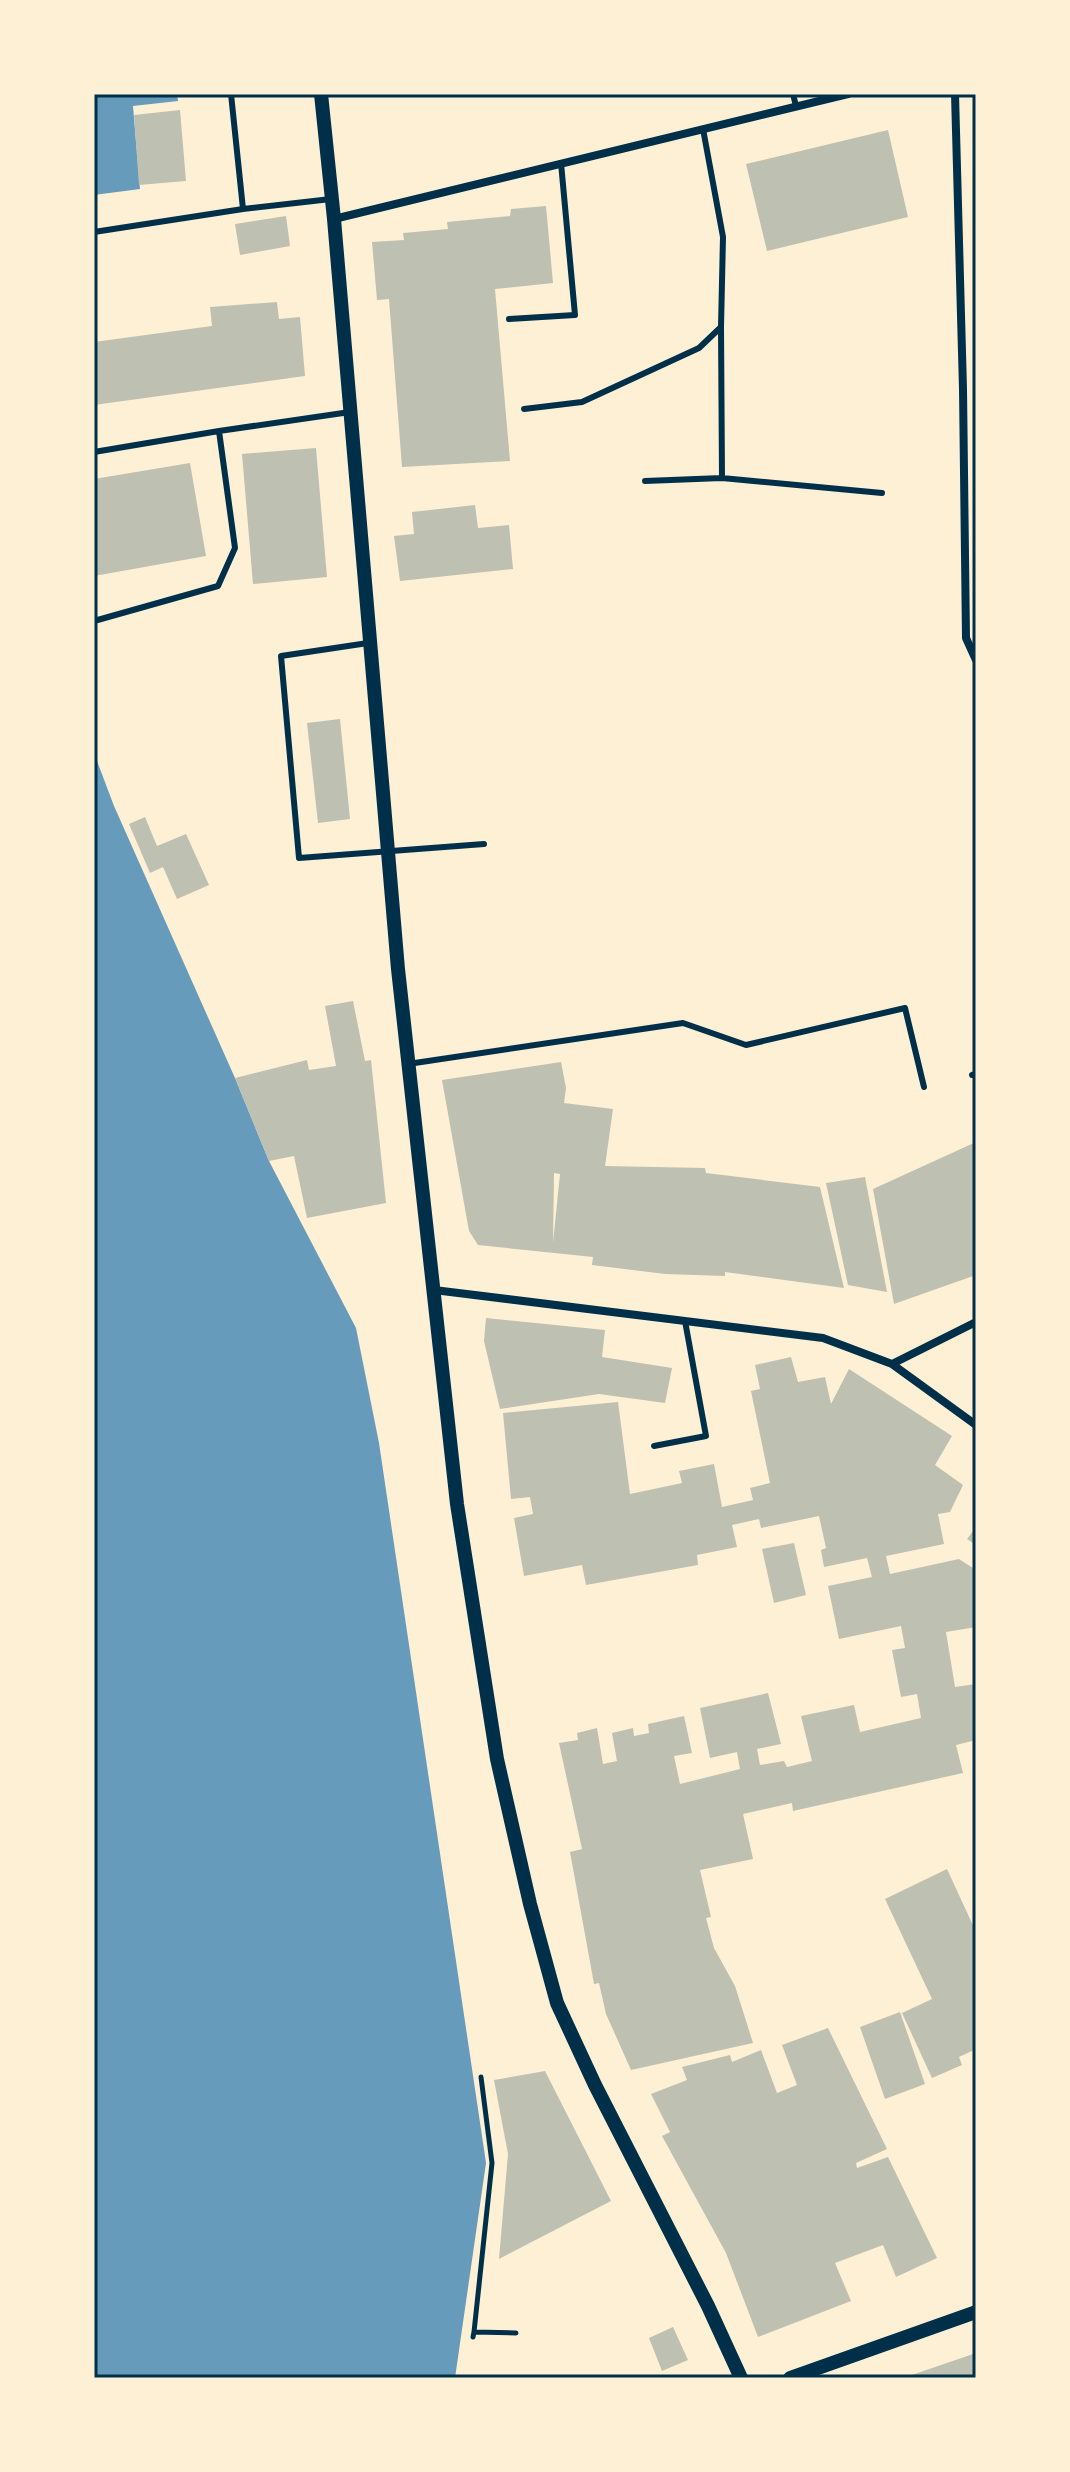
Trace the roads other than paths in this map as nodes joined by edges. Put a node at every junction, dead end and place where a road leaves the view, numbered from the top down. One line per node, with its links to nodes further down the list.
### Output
1 (231, 94): 10 (lane)
2 (321, 94): 9 (street)
3 (793, 94): 6 (lane)
4 (848, 94): 6 (street)
5 (955, 94): 15 (street)
6 (796, 106): 7 (street)
7 (703, 129): 8 (street); 14 (lane)
8 (561, 163): 11 (street); 13 (lane)
9 (332, 199): 10 (lane); 11 (street)
10 (243, 209): 12 (lane)
11 (334, 219): 18 (street)
12 (94, 232)
13 (509, 319)
14 (721, 327): 17 (lane); 21 (lane)
15 (963, 389): 16 (street); 26 (street)
16 (976, 389)
17 (524, 409)
18 (350, 412): 19 (lane); 25 (street)
19 (219, 431): 20 (lane); 24 (lane)
20 (94, 452)
21 (722, 478): 22 (lane); 23 (lane)
22 (645, 481)
23 (882, 493)
24 (94, 621)
25 (370, 643): 28 (street); 28 (lane)
26 (976, 660)
27 (484, 844): 28 (lane)
28 (388, 852): 29 (street)
29 (408, 1064): 30 (lane); 31 (street)
30 (924, 1087)
31 (434, 1290): 32 (street); 38 (street)
32 (685, 1321): 34 (street); 36 (lane)
33 (976, 1322): 34 (street)
34 (892, 1364): 35 (street)
35 (976, 1425)
36 (654, 1446)
37 (976, 2313): 39 (street)
38 (741, 2378)
39 (790, 2378)

